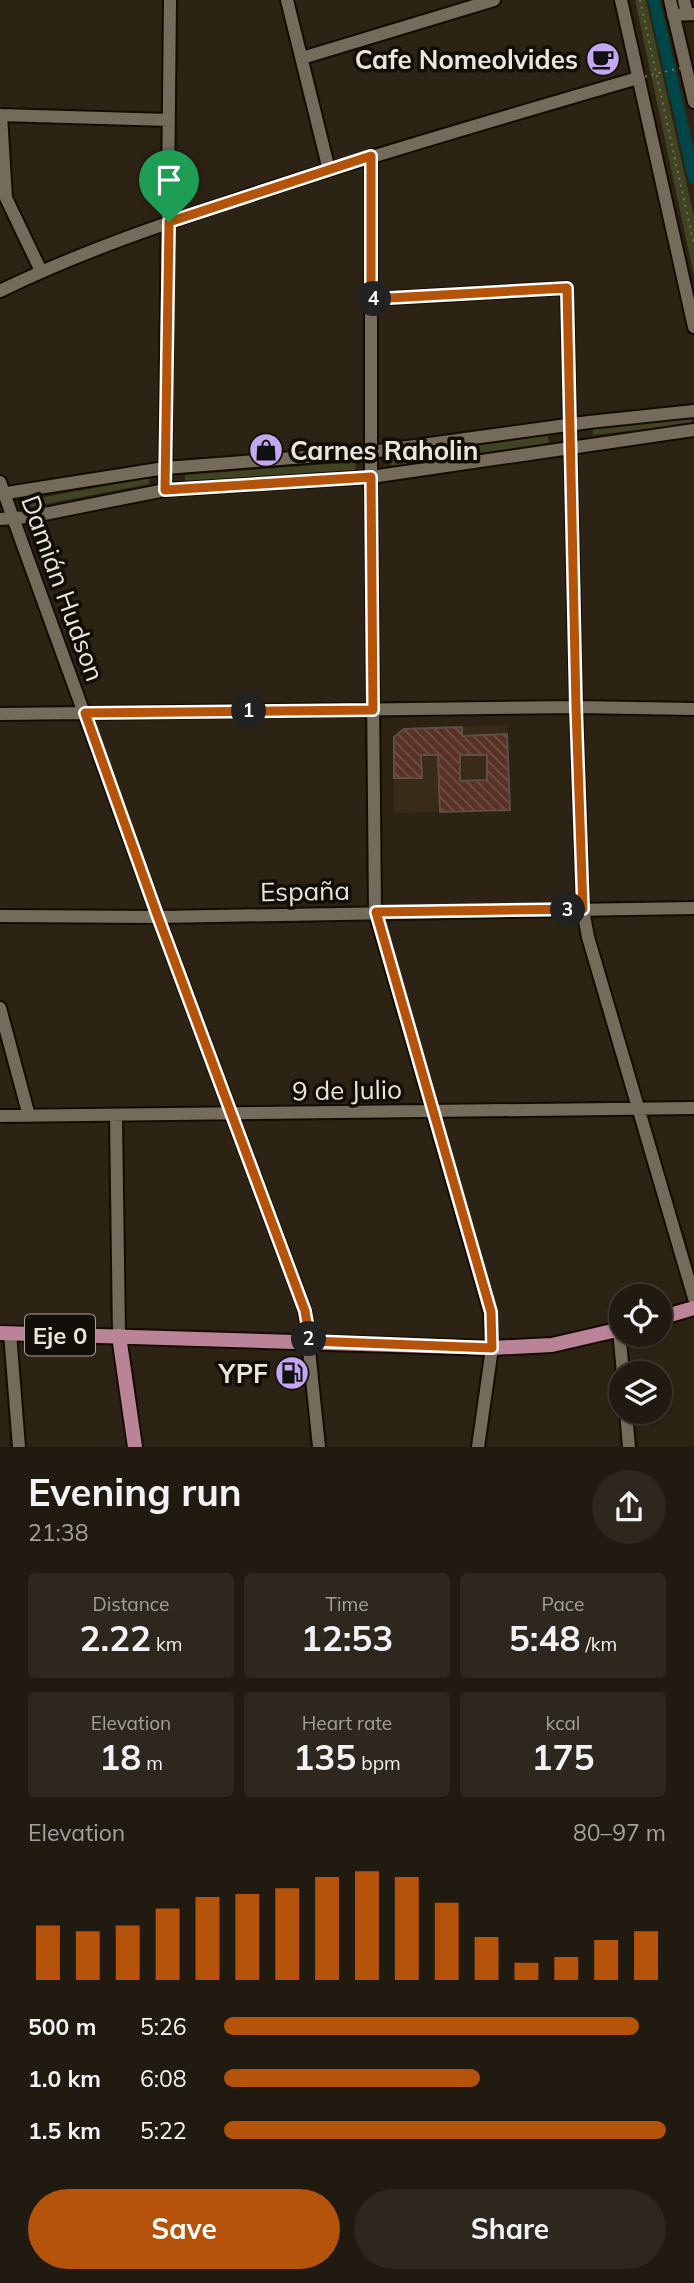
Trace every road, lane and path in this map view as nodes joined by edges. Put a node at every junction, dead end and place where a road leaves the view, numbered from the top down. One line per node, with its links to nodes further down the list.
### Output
1 (170, 0): 16 (street)
2 (287, 0): 10 (street)
3 (494, 0): 10 (street)
4 (621, 0): 13 (street)
5 (640, 0): 12 (path)
6 (670, 0): 9 (street)
7 (684, 0): 8 (street)
8 (690, 14): 9 (street)
9 (673, 15): 11 (street)
10 (302, 58): 18 (street)
11 (685, 67): 12 (path, bridge); 14 (street)
12 (656, 73): 13 (path, bridge); 20 (path)
13 (638, 78): 17 (street); 24 (street)
14 (694, 102)
15 (0, 115): 16 (street); 21 (street)
16 (169, 120): 19 (street)
17 (371, 156): 18 (street); 23 (street)
18 (329, 170): 19 (street)
19 (169, 222): 21 (street); 30 (street)
20 (694, 245)
21 (41, 271): 22 (street)
22 (0, 291)
23 (371, 299): 26 (street); 29 (street)
24 (694, 327)
25 (694, 411): 26 (street)
26 (570, 424): 28 (street); 29 (street)
27 (694, 430): 28 (street)
28 (570, 447): 31 (street); 35 (street)
29 (371, 453): 30 (street); 31 (street)
30 (165, 468): 32 (street); 33 (street)
31 (371, 477): 33 (street); 37 (street)
32 (1, 490): 34 (street, Damián Hudson)
33 (165, 490): 34 (street)
34 (6, 519): 38 (street, Damián Hudson)
35 (576, 707): 36 (street); 37 (street); 41 (street)
36 (694, 709)
37 (373, 710): 38 (street); 42 (street)
38 (85, 713): 39 (street); 44 (street, Damián Hudson)
39 (0, 714)
40 (694, 908): 41 (street, España)
41 (583, 909): 42 (street, España); 47 (street)
42 (376, 912): 44 (street, España); 48 (street)
43 (0, 916): 44 (street, España)
44 (158, 917): 49 (street, Damián Hudson)
45 (0, 1008): 51 (street)
46 (694, 1108): 47 (street, 9 de Julio)
47 (639, 1110): 48 (street, 9 de Julio); 53 (street)
48 (433, 1111): 49 (street, 9 de Julio); 60 (street)
49 (232, 1115): 52 (street, 9 de Julio); 59 (street, Damián Hudson)
50 (0, 1116): 51 (street, 9 de Julio)
51 (29, 1116): 52 (street, 9 de Julio)
52 (116, 1116): 58 (street)
53 (694, 1298)
54 (694, 1308): 55 (main road)
55 (672, 1314)
56 (609, 1332): 60 (main road, Eje 0)
57 (5, 1333): 58 (main road, Eje 0); 62 (street)
58 (119, 1336): 59 (main road, Eje 0); 63 (main road)
59 (310, 1341): 60 (main road, Eje 0); 64 (street, Damián Hudson)
60 (492, 1348): 65 (street)
61 (627, 1424): 66 (street)
62 (19, 1447)
63 (135, 1447)
64 (319, 1447)
65 (478, 1447)
66 (629, 1447)

